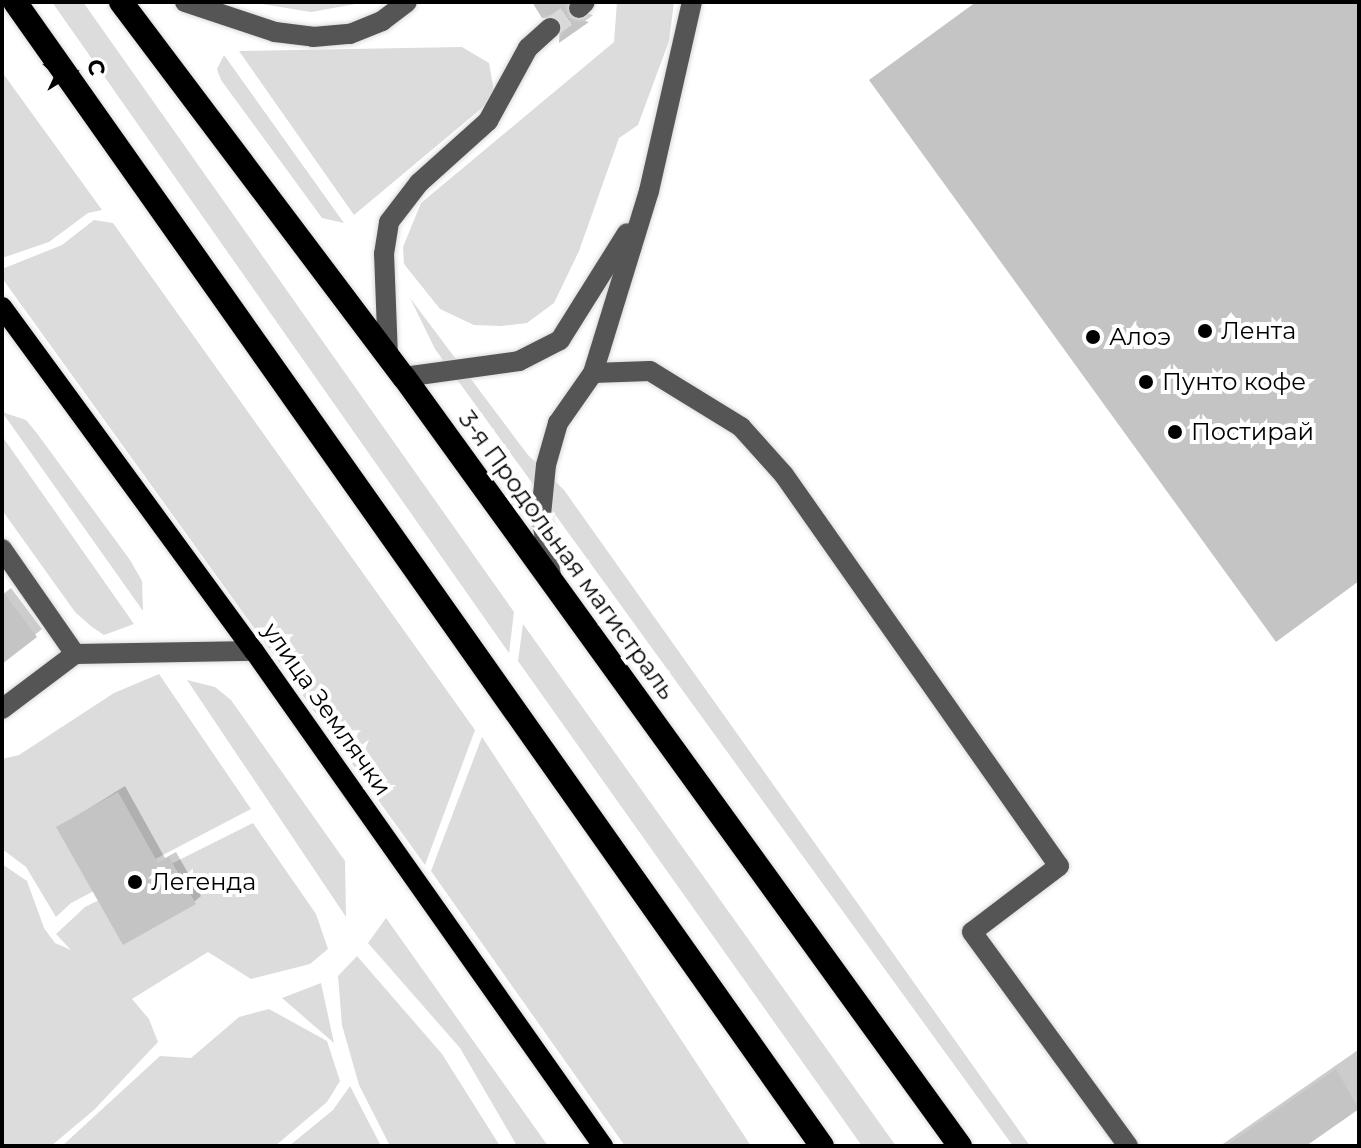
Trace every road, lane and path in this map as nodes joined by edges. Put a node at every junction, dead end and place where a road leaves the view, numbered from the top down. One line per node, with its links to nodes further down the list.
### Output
1 (15, 2): 18 (highway)
2 (121, 2): 9 (highway, 3-я Продольная магистраль)
3 (185, 2): 4 (lane)
4 (407, 2)
5 (692, 2): 7 (lane)
6 (550, 28): 9 (lane)
7 (649, 191): 10 (lane); 11 (lane)
8 (2, 307): 14 (main road, улица Землячки)
9 (388, 357): 11 (highway, 3-я Продольная магистраль)
10 (593, 373): 13 (lane); 20 (lane)
11 (404, 377): 13 (highway, 3-я Продольная магистраль)
12 (2, 549): 15 (lane)
13 (552, 582): 19 (highway, 3-я Продольная магистраль)
14 (254, 651): 15 (lane); 17 (main road, улица Землячки)
15 (75, 654): 16 (lane)
16 (2, 709)
17 (603, 1146)
18 (822, 1146)
19 (961, 1146)
20 (1128, 1146)

